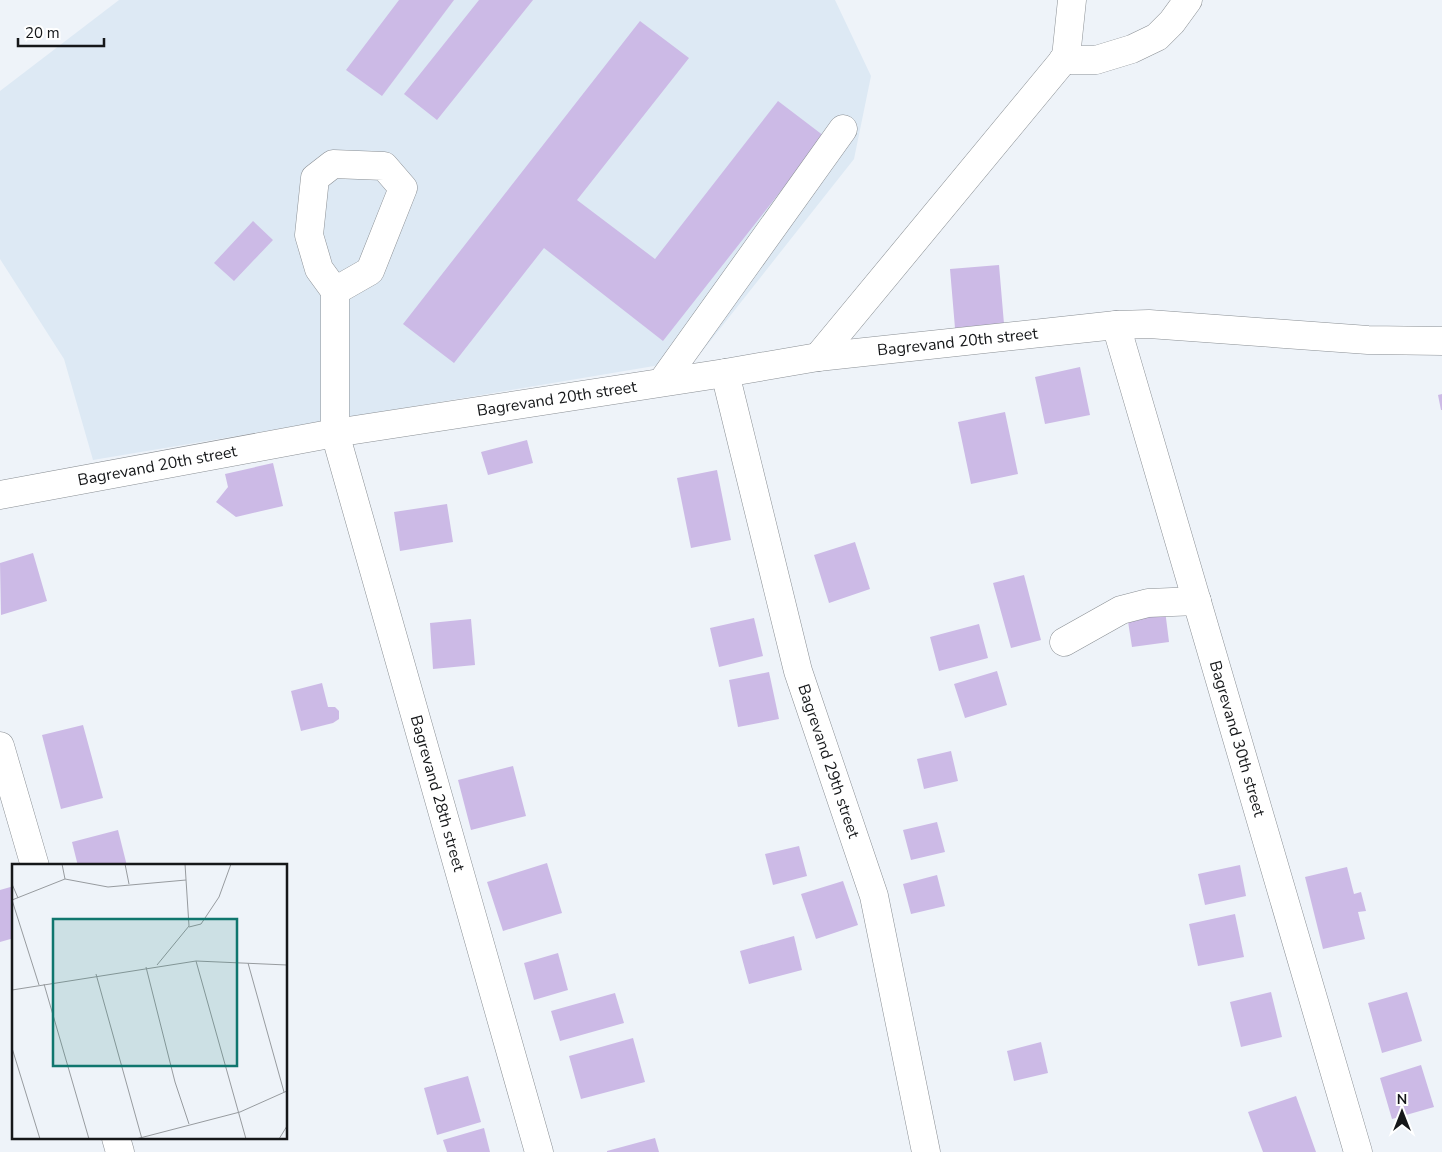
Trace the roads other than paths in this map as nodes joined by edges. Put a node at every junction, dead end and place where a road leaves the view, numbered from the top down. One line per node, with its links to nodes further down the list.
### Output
1 (1072, 0): 3 (street)
2 (1188, 0): 3 (street)
3 (1063, 60): 8 (street)
4 (842, 129): 10 (street)
5 (335, 291): 5 (street); 11 (street, Bagrevand 28th street)
6 (1116, 325): 7 (street, Bagrevand 20th street); 8 (street, Bagrevand 20th street); 13 (street, Bagrevand 30th street)
7 (1442, 341)
8 (818, 357): 9 (street, Bagrevand 20th street)
9 (725, 373): 10 (street, Bagrevand 20th street); 18 (street, Bagrevand 29th street)
10 (662, 382): 11 (street, Bagrevand 20th street)
11 (335, 433): 12 (street, Bagrevand 20th street); 17 (street, Bagrevand 28th street)
12 (0, 495)
13 (1197, 601): 14 (street); 19 (street, Bagrevand 30th street)
14 (1064, 642)
15 (0, 746): 16 (street)
16 (34, 864)
17 (539, 1152)
18 (926, 1152)
19 (1358, 1152)

